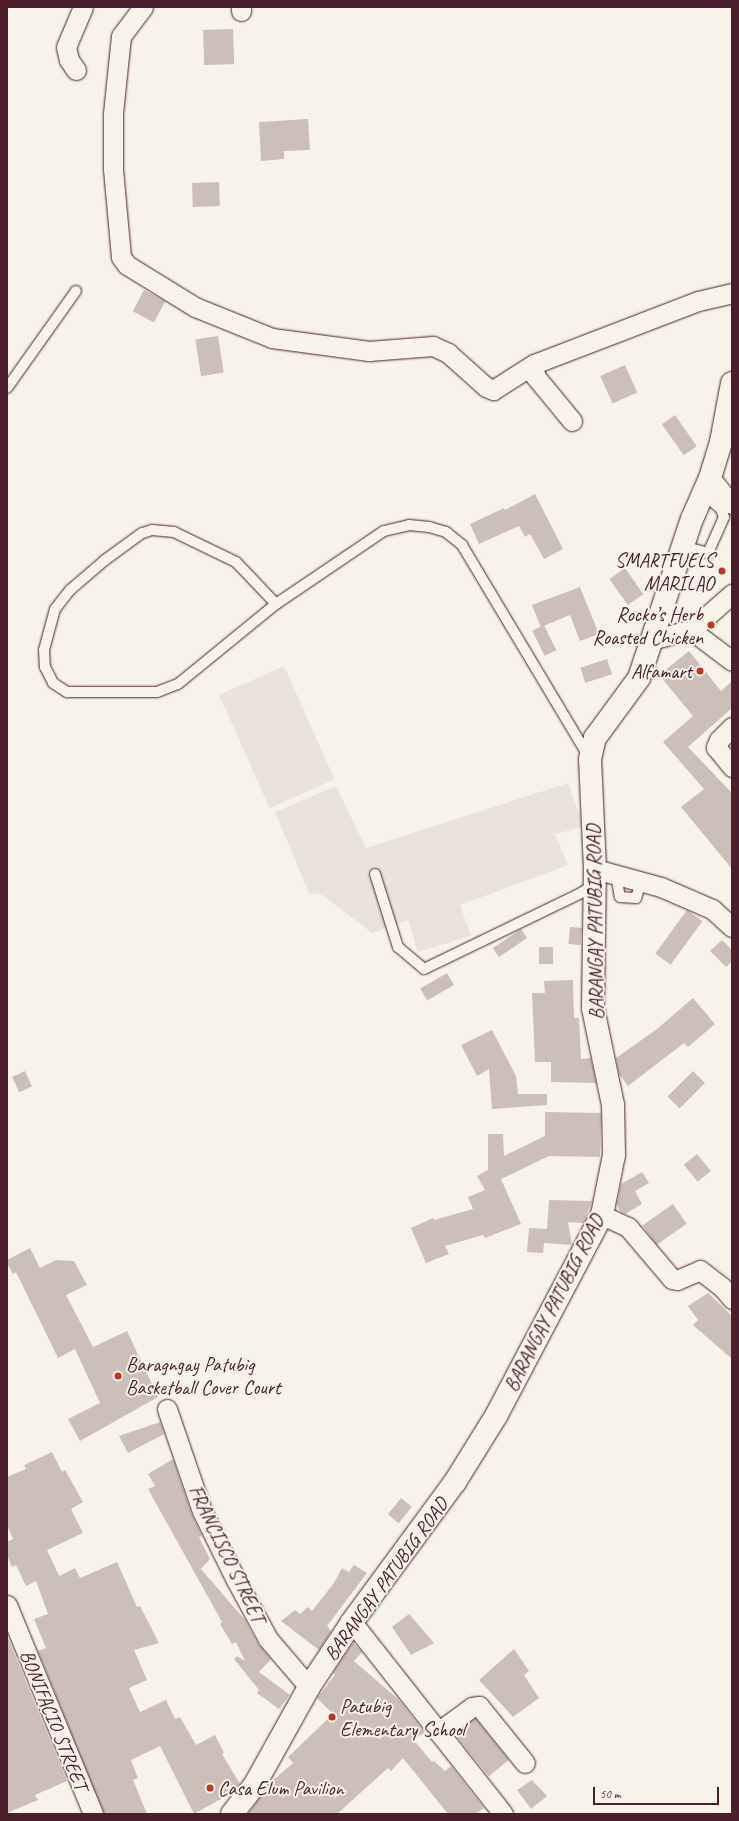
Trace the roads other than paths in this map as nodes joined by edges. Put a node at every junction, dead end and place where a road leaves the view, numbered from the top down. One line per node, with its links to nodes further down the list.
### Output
1 (83, 7): 3 (street)
2 (143, 7): 6 (street)
3 (76, 70)
4 (76, 290): 8 (lane)
5 (732, 293): 6 (street)
6 (534, 364): 9 (street)
7 (732, 383): 10 (main road, BARANGAY PATUBIG ROAD)
8 (7, 388)
9 (572, 421)
10 (706, 486): 11 (street); 12 (main road, BARANGAY PATUBIG ROAD); 12 (lane)
11 (732, 504)
12 (683, 546): 16 (main road, BARANGAY PATUBIG ROAD)
13 (732, 594): 15 (street)
14 (276, 604): 14 (lane); 19 (lane)
15 (691, 630): 16 (street); 17 (street)
16 (654, 639): 19 (main road, BARANGAY PATUBIG ROAD)
17 (732, 661)
18 (732, 727): 20 (street)
19 (590, 759): 22 (main road, BARANGAY PATUBIG ROAD)
20 (732, 767)
21 (375, 874): 22 (lane)
22 (595, 877): 23 (street); 24 (main road, BARANGAY PATUBIG ROAD)
23 (732, 927)
24 (602, 1215): 25 (street); 28 (main road, BARANGAY PATUBIG ROAD)
25 (732, 1299)
26 (167, 1409): 29 (street, FRANCISCO STREET)
27 (7, 1604): 32 (street, BONIFACIO STREET)
28 (352, 1622): 29 (main road, BARANGAY PATUBIG ROAD); 30 (street)
29 (309, 1687): 33 (main road, BARANGAY PATUBIG ROAD)
30 (438, 1732): 31 (street); 34 (street)
31 (525, 1763)
32 (93, 1814)
33 (232, 1814)
34 (503, 1814)

